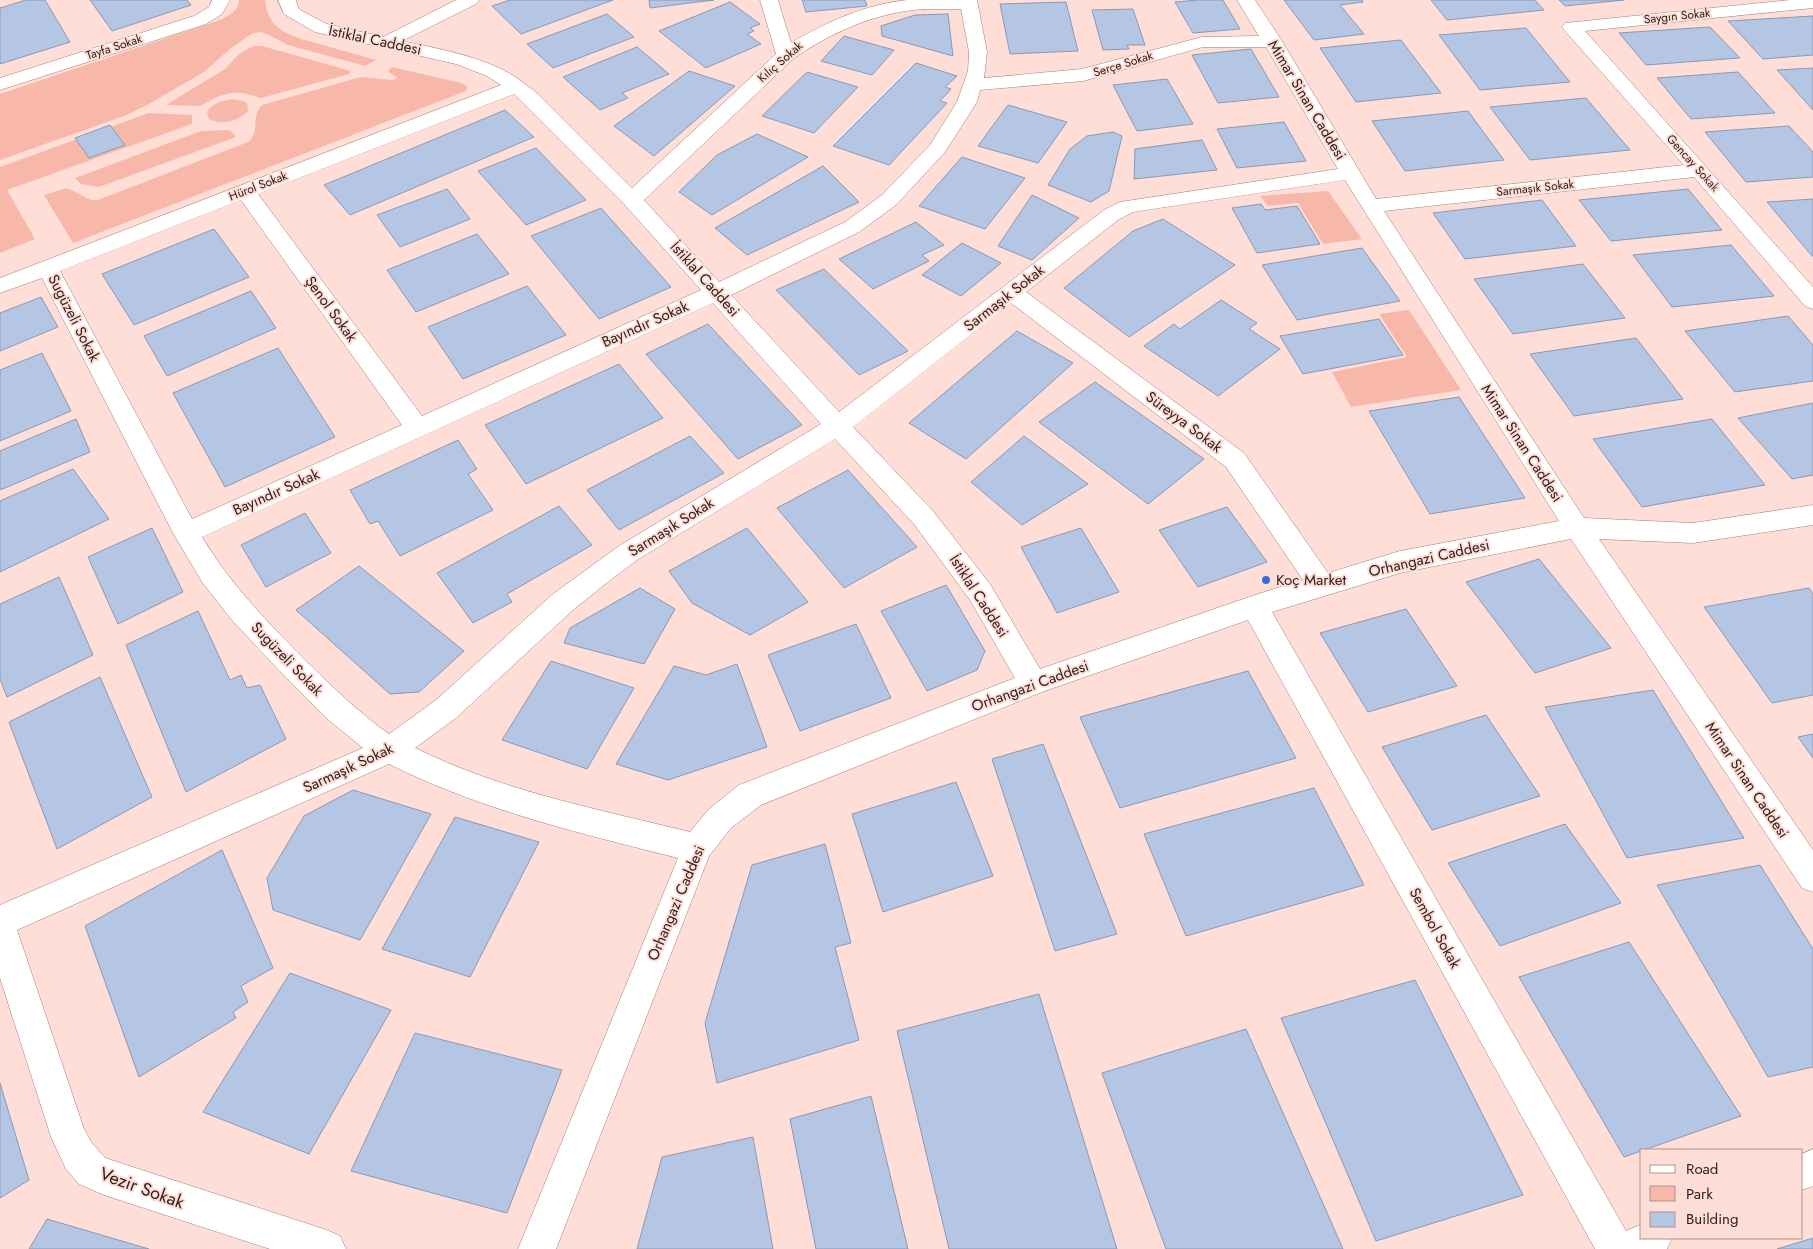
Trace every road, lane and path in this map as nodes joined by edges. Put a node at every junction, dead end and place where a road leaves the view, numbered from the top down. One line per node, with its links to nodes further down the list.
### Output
1 (221, 0): 12 (street, Tayfa Sokak)
2 (286, 0): 10 (street, İstiklal Caddesi)
3 (470, 0): 10 (street)
4 (769, 0): 11 (street)
5 (1246, 0): 9 (street, Mimar Sinan Caddesi)
6 (968, 2): 11 (street, Kılıç Sokak); 13 (street, Bayındır Sokak)
7 (1813, 3): 8 (street, Saygın Sokak)
8 (1571, 27): 15 (street, Gencay Sokak)
9 (1273, 41): 13 (street, Serçe Sokak); 16 (street, Mimar Sinan Caddesi)
10 (386, 42): 14 (street, İstiklal Caddesi)
11 (786, 55): 18 (street, Kılıç Sokak)
12 (0, 84)
13 (973, 85): 22 (street, Bayındır Sokak)
14 (516, 86): 17 (street, Hürol Sokak); 18 (street, İstiklal Caddesi)
15 (1699, 170): 19 (street, Sarmaşık Sokak); 24 (street, Gencay Sokak)
16 (1351, 173): 19 (street, Mimar Sinan Caddesi); 23 (street, Sarmaşık Sokak)
17 (245, 191): 20 (street, Hürol Sokak); 26 (street, Şenol Sokak)
18 (632, 200): 22 (street, İstiklal Caddesi)
19 (1371, 206): 28 (street, Mimar Sinan Caddesi)
20 (48, 268): 21 (street, Hürol Sokak); 29 (street, Sugüzeli Sokak)
21 (0, 286)
22 (717, 292): 25 (street, İstiklal Caddesi); 26 (street, Bayındır Sokak)
23 (1011, 292): 25 (street, Sarmaşık Sokak); 30 (street, Süreyya Sokak)
24 (1813, 301)
25 (837, 426): 32 (street, İstiklal Caddesi); 33 (street, Sarmaşık Sokak)
26 (417, 428): 29 (street, Bayındır Sokak)
27 (1813, 515): 28 (street, Orhangazi Caddesi)
28 (1577, 528): 30 (street, Orhangazi Caddesi); 35 (street, Mimar Sinan Caddesi)
29 (186, 533): 33 (street, Sugüzeli Sokak)
30 (1321, 585): 31 (street, Orhangazi Caddesi)
31 (1255, 606): 32 (street, Orhangazi Caddesi); 41 (street, Sembol Sokak)
32 (1032, 683): 34 (street, Orhangazi Caddesi)
33 (390, 750): 34 (street, Sugüzeli Sokak); 36 (street, Sarmaşık Sokak)
34 (697, 848): 40 (street, Orhangazi Caddesi)
35 (1813, 877)
36 (0, 921)
37 (0, 928): 39 (street, Vezir Sokak)
38 (1651, 1239): 42 (street)
39 (326, 1249)
40 (536, 1249)
41 (1615, 1249)
42 (1628, 1249)

